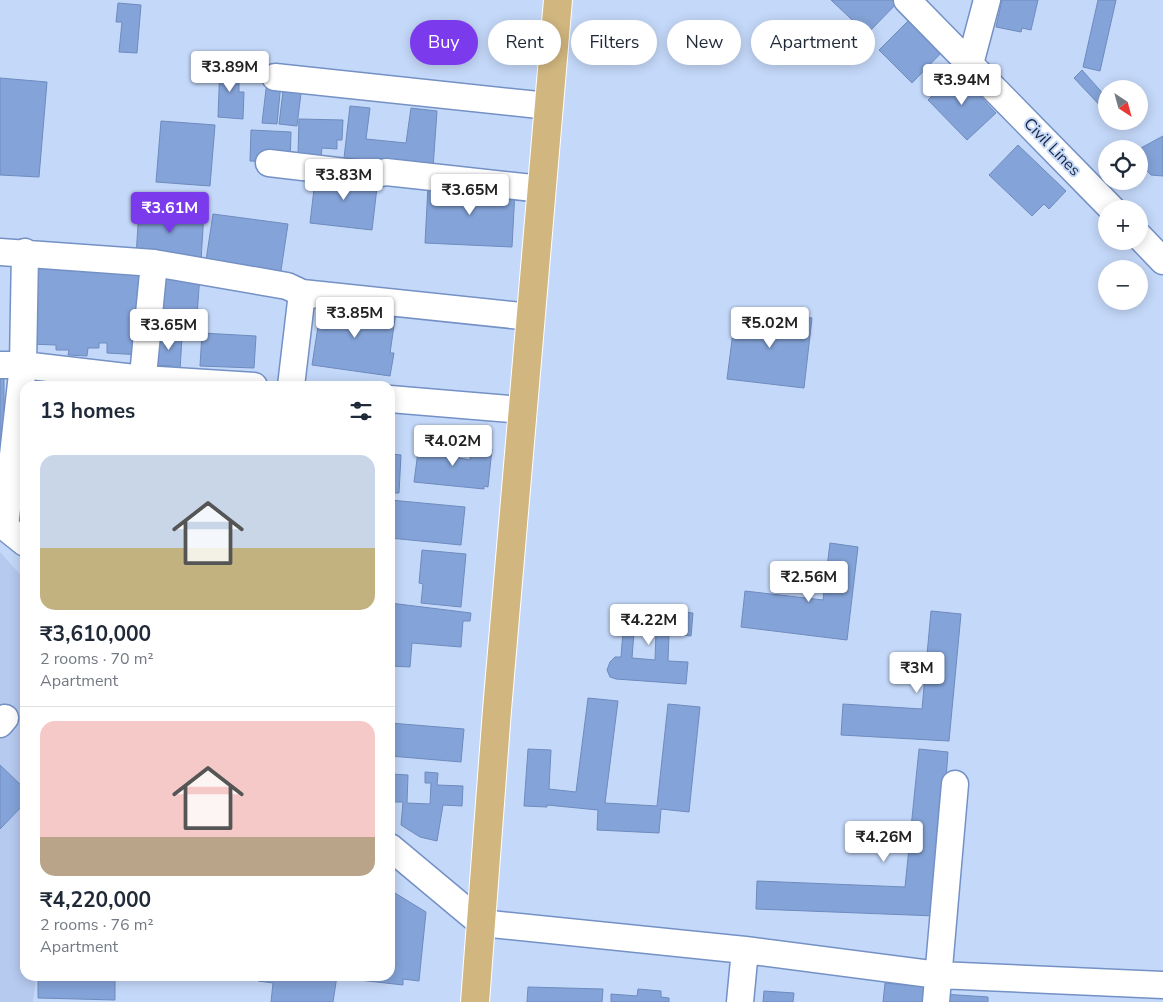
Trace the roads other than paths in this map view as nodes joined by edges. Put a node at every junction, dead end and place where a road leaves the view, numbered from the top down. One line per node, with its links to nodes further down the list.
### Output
1 (558, 0): 6 (main road)
2 (907, 0): 4 (street, Civil Lines)
3 (987, 0): 4 (street)
4 (970, 64): 9 (street, Civil Lines)
5 (275, 77): 6 (street)
6 (548, 106): 8 (main road)
7 (269, 163): 8 (street)
8 (542, 189): 15 (main road)
9 (1103, 200)
10 (1148, 245): 12 (street)
11 (13, 252): 13 (street); 16 (street)
12 (1163, 261)
13 (154, 263): 14 (street); 18 (street)
14 (302, 293): 15 (street); 19 (street)
15 (531, 316): 21 (main road)
16 (12, 365): 17 (street); 22 (street)
17 (135, 381)
18 (143, 381)
19 (292, 381)
20 (395, 398): 21 (street)
21 (523, 410): 26 (main road)
22 (3, 525): 23 (street)
23 (20, 539)
24 (955, 784): 28 (street)
25 (395, 851): 26 (street)
26 (481, 923): 27 (street); 30 (main road)
27 (745, 950): 28 (street); 31 (street)
28 (938, 975): 29 (street); 32 (street)
29 (1163, 984)
30 (475, 1002)
31 (740, 1002)
32 (936, 1002)

